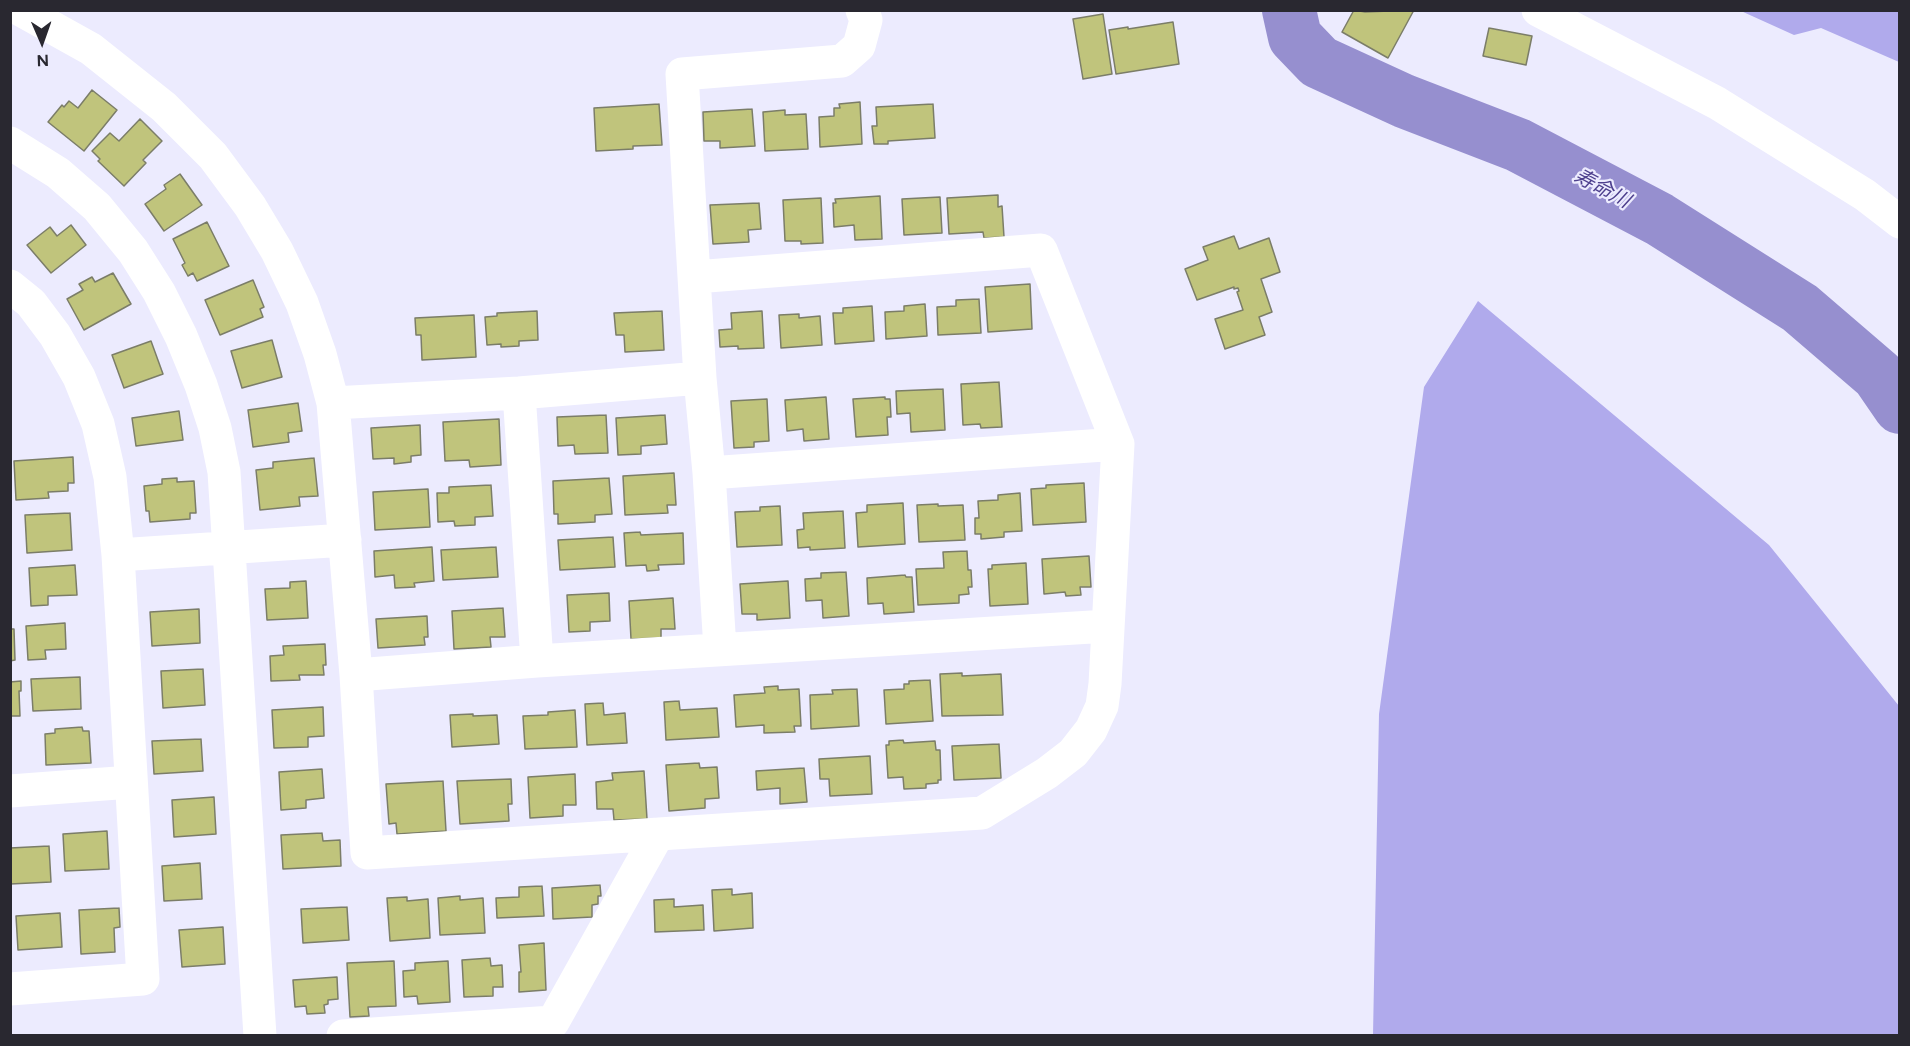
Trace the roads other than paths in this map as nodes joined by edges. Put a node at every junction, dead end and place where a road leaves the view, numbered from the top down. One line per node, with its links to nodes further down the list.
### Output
1 (21, 10): 10 (street)
2 (862, 10): 6 (street)
3 (1538, 10): 5 (street)
4 (10, 143): 14 (street)
5 (1899, 222)
6 (694, 277): 8 (street); 11 (street)
7 (10, 286): 15 (street)
8 (700, 378): 9 (street); 12 (street)
9 (519, 393): 10 (street); 18 (street)
10 (333, 404): 13 (street)
11 (1118, 444): 12 (street); 16 (street)
12 (709, 473): 17 (street)
13 (345, 540): 14 (street); 19 (street)
14 (228, 547): 15 (street); 24 (street)
15 (118, 555): 20 (street)
16 (1108, 626): 17 (street); 22 (street)
17 (720, 650): 18 (street)
18 (537, 661): 19 (street)
19 (356, 675): 22 (street)
20 (131, 782): 21 (street); 23 (street)
21 (10, 791)
22 (657, 834): 25 (street)
23 (10, 989)
24 (260, 1035)
25 (343, 1035)

